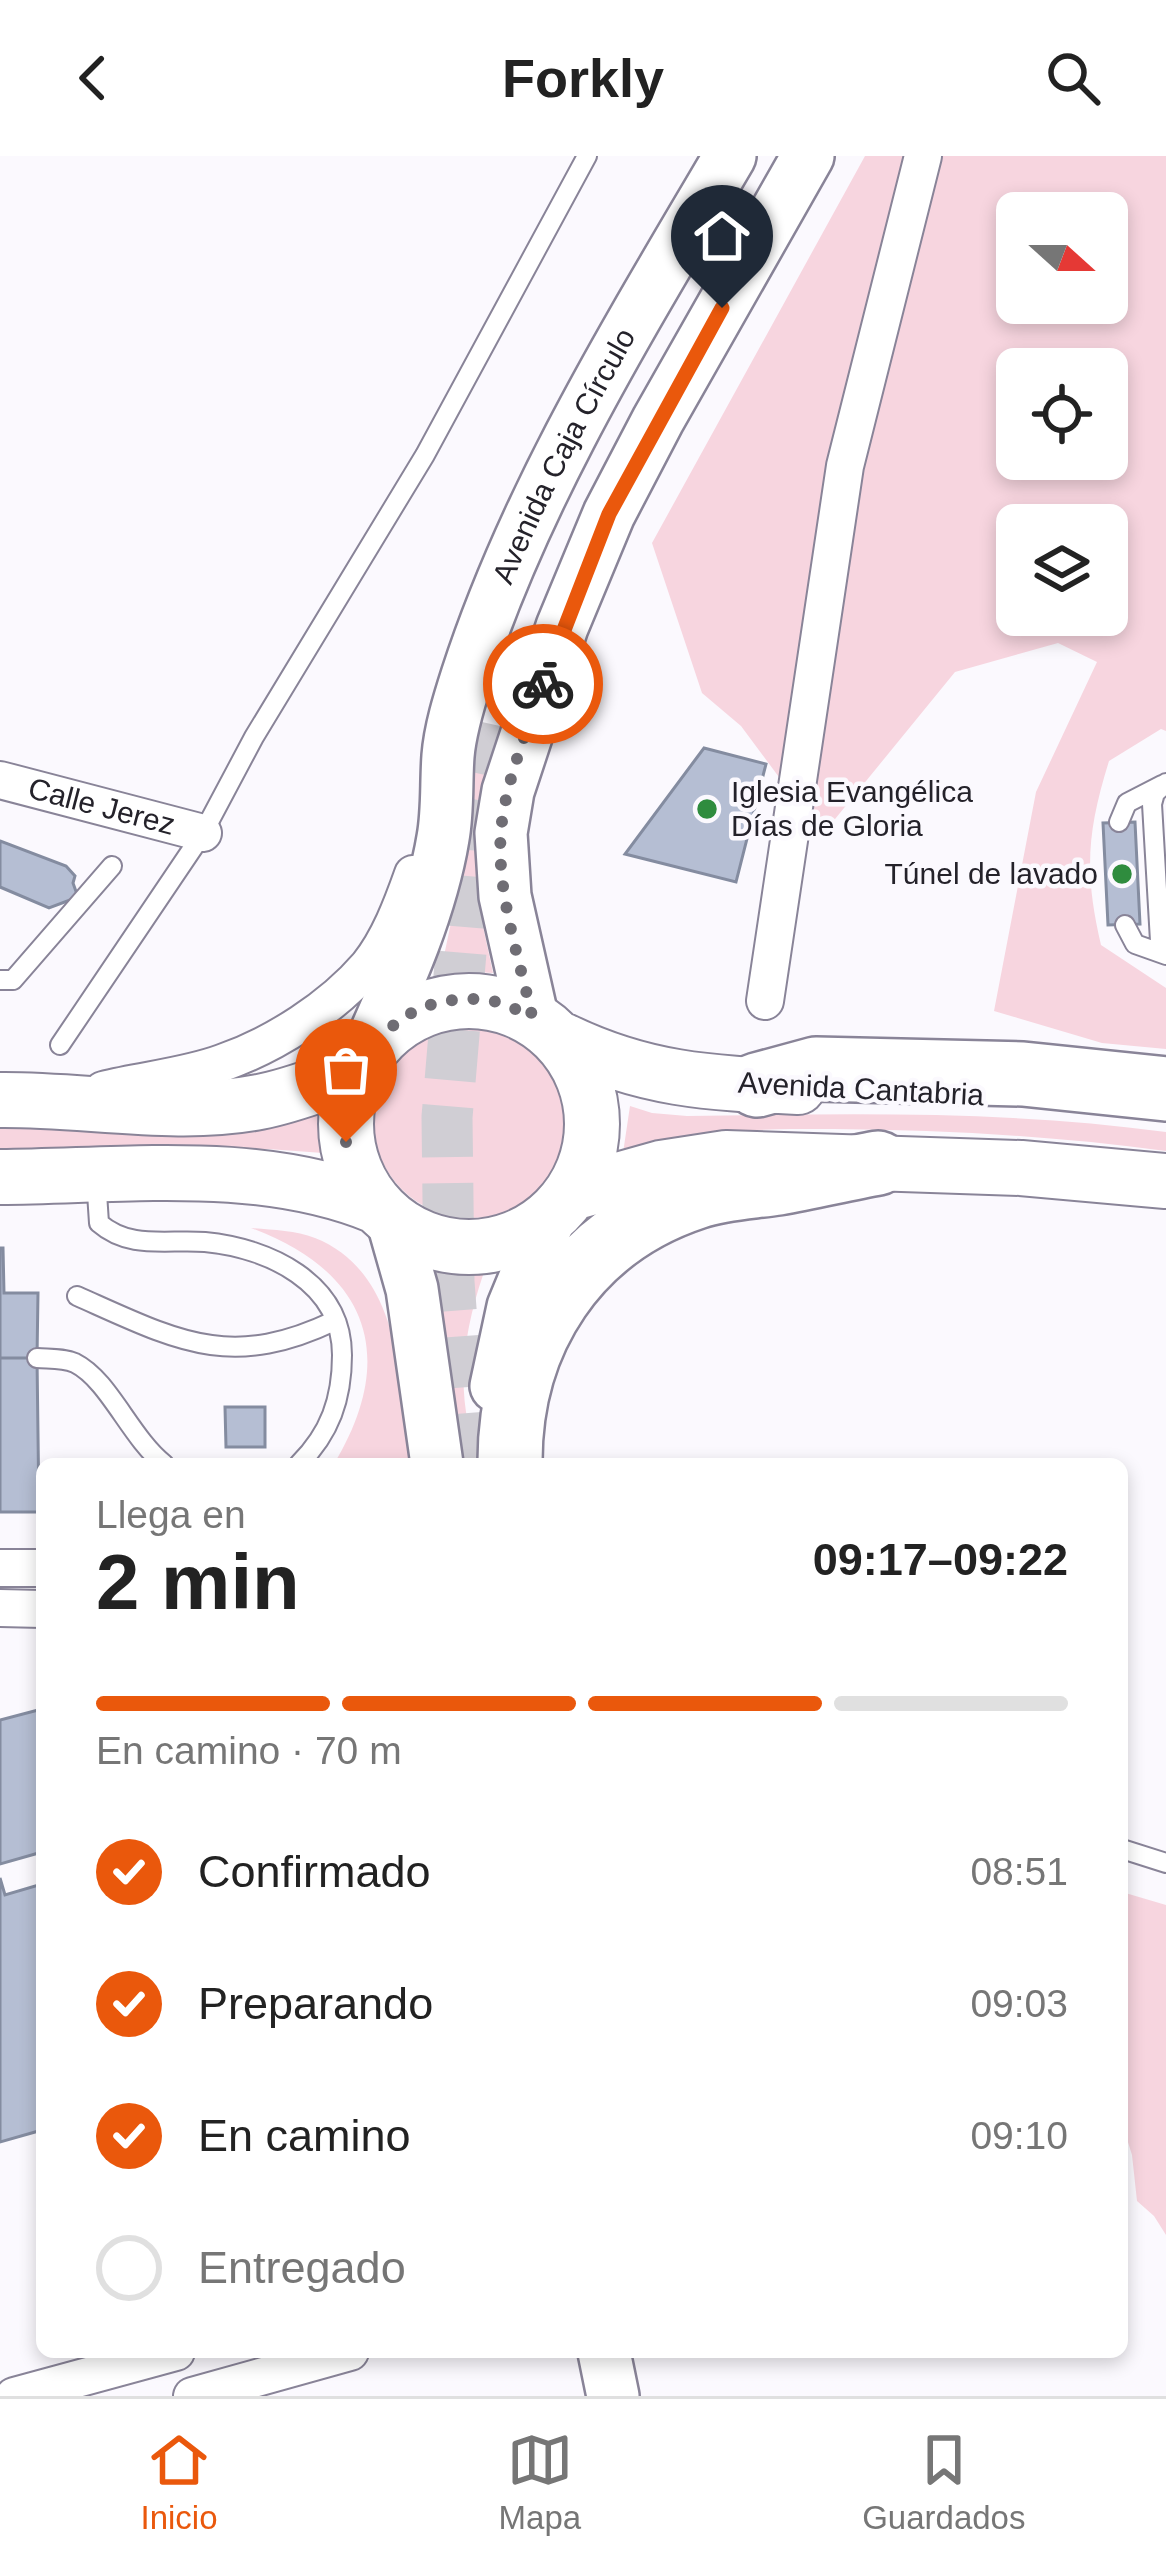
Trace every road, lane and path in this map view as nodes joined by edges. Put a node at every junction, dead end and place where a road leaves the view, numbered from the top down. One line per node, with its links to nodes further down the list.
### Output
1 (587, 156): 11 (lane)
2 (730, 156): 7 (main road, Avenida Caja Círculo)
3 (767, 156): 6 (main road, Avenida Caja Círculo)
4 (808, 156): 18 (main road, Avenida Caja Círculo)
5 (923, 156): 17 (street)
6 (502, 677)
7 (448, 749): 20 (main road, Avenida Caja Círculo); 23 (street)
8 (0, 780): 11 (street, Calle Jerez)
9 (1164, 784): 10 (lane); 12 (lane)
10 (1120, 822)
11 (203, 832): 19 (lane)
12 (1160, 841): 15 (lane)
13 (112, 866): 16 (lane)
14 (1125, 925): 15 (lane)
15 (1166, 953)
16 (0, 980)
17 (765, 1001)
18 (547, 1028): 20 (main road); 21 (main road, Avenida Cantabria); 30 (main road)
19 (60, 1045)
20 (362, 1062): 23 (main road); 31 (main road)
21 (757, 1085): 22 (highway); 25 (main road, Avenida Cantabria)
22 (1166, 1089)
23 (67, 1099): 24 (main road)
24 (0, 1100)
25 (1166, 1111)
26 (878, 1162): 29 (main road); 30 (main road); 39 (highway)
27 (96, 1176): 28 (main road); 31 (main road); 33 (lane)
28 (0, 1177)
29 (1166, 1181)
30 (561, 1205): 31 (main road); 38 (main road)
31 (385, 1214): 37 (main road)
32 (77, 1296): 33 (lane)
33 (334, 1321): 36 (lane)
34 (38, 1358): 35 (lane)
35 (157, 1458)
36 (303, 1458)
37 (436, 1458)
38 (499, 1458)
39 (510, 1458)
40 (0, 1568): 41 (street)
41 (36, 1568)
42 (0, 1608): 43 (street)
43 (36, 1609)
44 (1128, 1852): 45 (lane)
45 (1166, 1863)
46 (154, 2358): 52 (street)
47 (573, 2358): 54 (main road)
48 (600, 2358): 55 (main road)
49 (602, 2358): 56 (main road)
50 (635, 2358): 57 (main road)
51 (296, 2360): 53 (street)
52 (14, 2396)
53 (192, 2396)
54 (579, 2396)
55 (602, 2396)
56 (613, 2396)
57 (640, 2396)

